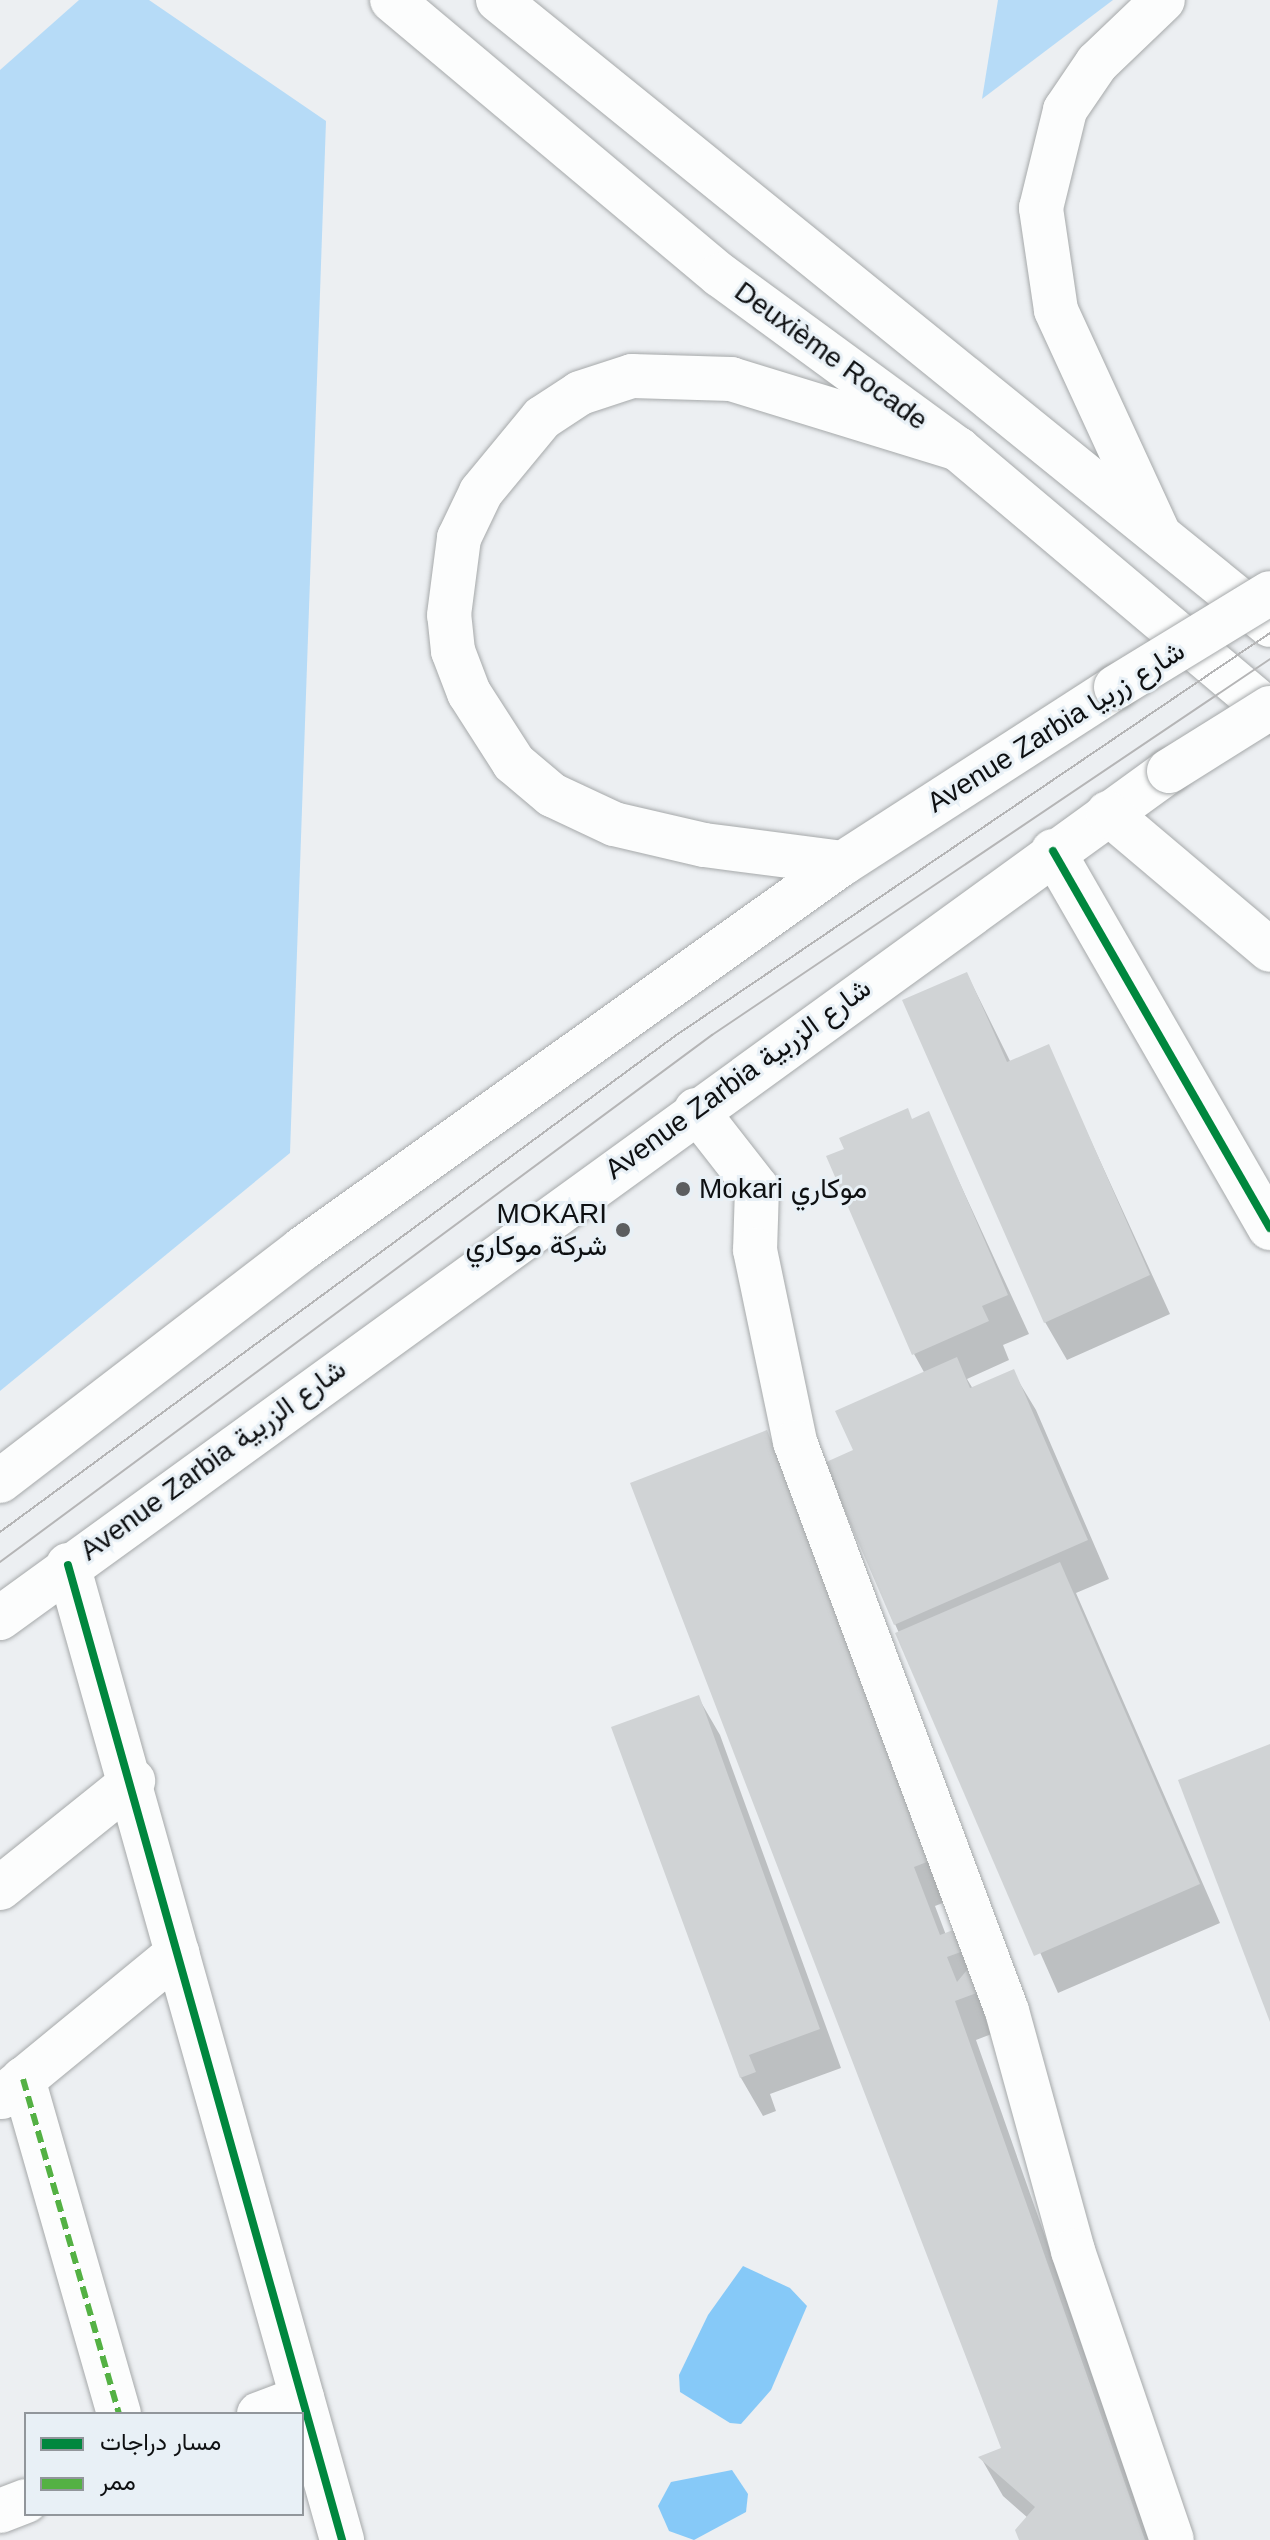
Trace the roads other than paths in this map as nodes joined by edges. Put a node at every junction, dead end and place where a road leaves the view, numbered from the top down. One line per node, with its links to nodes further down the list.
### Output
1 (392, 0): 4 (main road, Deuxième Rocade)
2 (498, 0): 5 (main road)
3 (1163, 0): 5 (main road)
4 (958, 449): 8 (main road, Deuxième Rocade); 11 (main road)
5 (1161, 539): 7 (main road)
6 (1270, 593): 11 (main road, Avenue Zarbia شارع زربيا, bridge)
7 (1270, 625)
8 (1270, 710): 9 (main road, Avenue Zarbia شارع الزربية, bridge)
9 (1108, 813): 10 (main road, Avenue Zarbia شارع الزربية); 12 (main road)
10 (1053, 851): 13 (main road, Avenue Zarbia شارع الزربية); 14 (main road)
11 (843, 863): 15 (main road)
12 (1270, 950)
13 (696, 1110): 16 (main road, Avenue Zarbia شارع الزربية); 28 (main road)
14 (1270, 1228)
15 (0, 1481)
16 (68, 1565): 17 (main road, Avenue Zarbia شارع الزربية); 18 (main road)
17 (0, 1618)
18 (133, 1781): 19 (main road); 20 (main road)
19 (0, 1888)
20 (177, 1953): 21 (main road); 22 (main road)
21 (12, 2089): 23 (main road)
22 (302, 2398): 24 (main road); 27 (main road)
23 (118, 2412)
24 (264, 2412)
25 (24, 2502): 26 (main road)
26 (0, 2511)
27 (342, 2540)
28 (1172, 2540)

